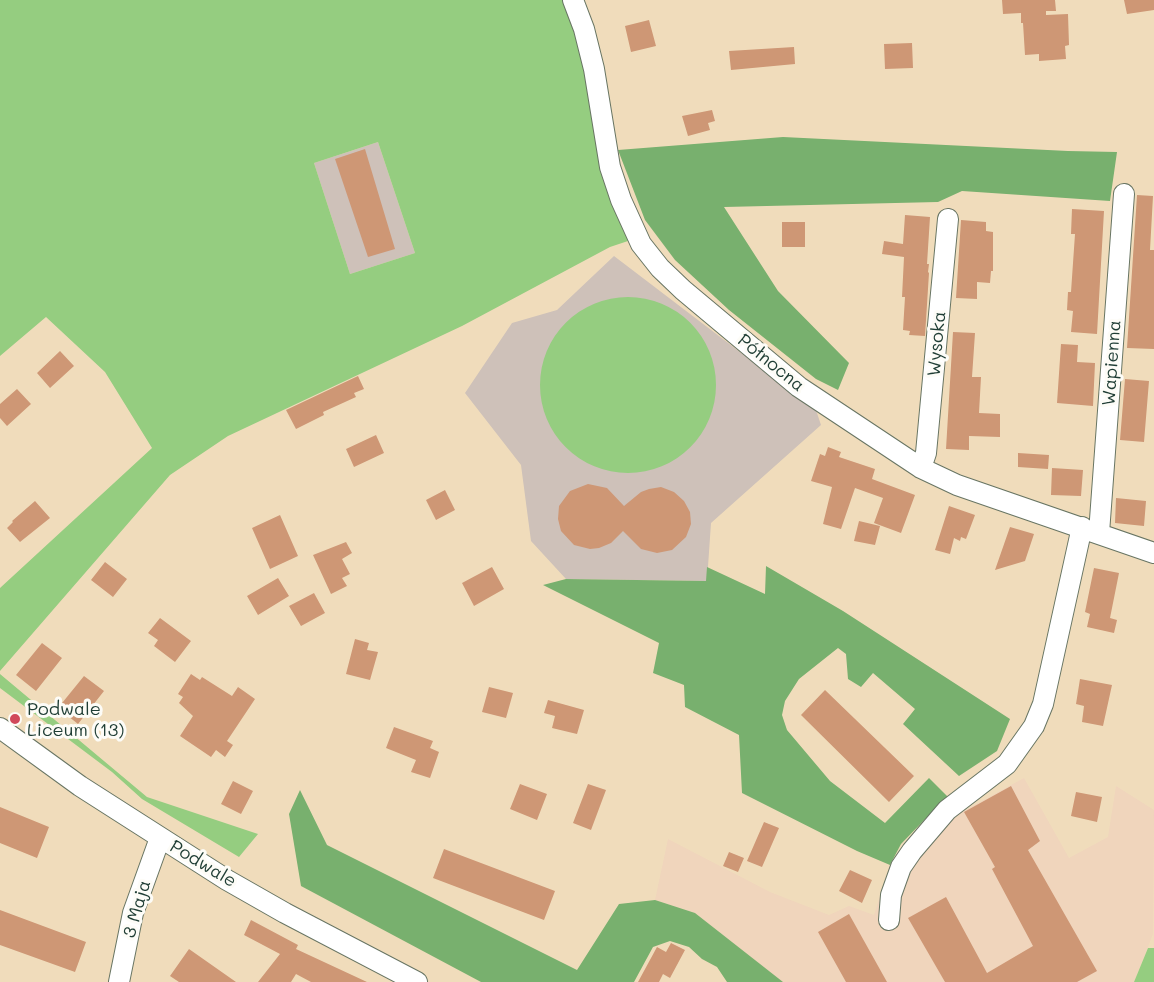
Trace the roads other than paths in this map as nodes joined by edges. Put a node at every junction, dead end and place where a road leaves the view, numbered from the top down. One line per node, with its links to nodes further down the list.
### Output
1 (573, 0): 4 (street, Północna)
2 (1124, 194): 5 (street, Wapienna)
3 (948, 219): 4 (street, Wysoka)
4 (921, 468): 5 (street, Północna)
5 (1091, 530): 6 (street, Północna); 9 (street, Wapienna)
6 (1154, 553)
7 (0, 728): 8 (street, Podwale)
8 (160, 838): 10 (street, 3 Maja); 11 (street, Podwale)
9 (889, 920)
10 (119, 982)
11 (417, 982)

